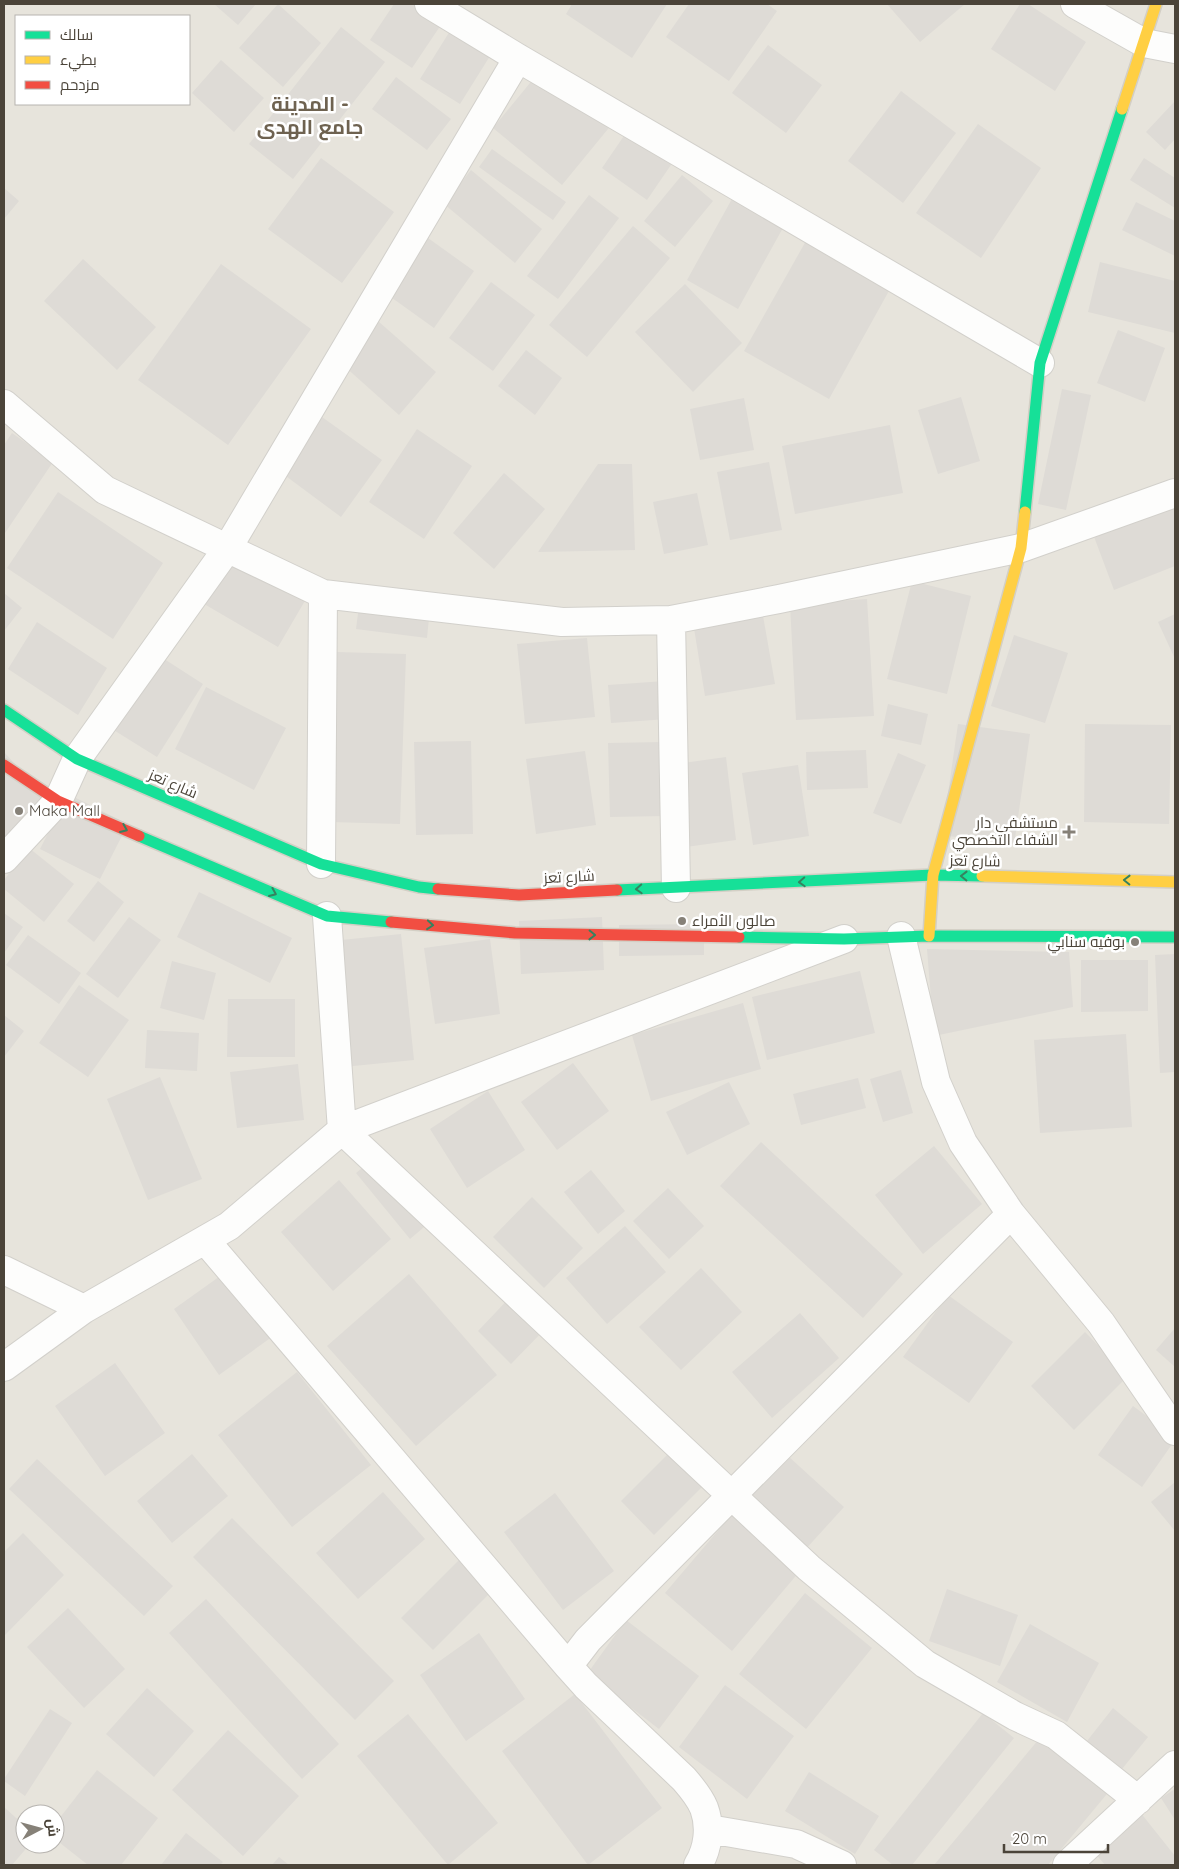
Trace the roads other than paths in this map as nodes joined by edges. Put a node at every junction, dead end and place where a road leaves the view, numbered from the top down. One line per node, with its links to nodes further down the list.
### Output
1 (429, 4): 6 (street)
2 (1075, 4): 4 (street)
3 (1156, 4): 4 (main road)
4 (1144, 43): 5 (street); 7 (main road)
5 (1175, 48)
6 (518, 58): 7 (street); 11 (street)
7 (1040, 363): 10 (main road)
8 (4, 404): 11 (street)
9 (1175, 493): 10 (street)
10 (1021, 548): 13 (street); 20 (main road)
11 (227, 549): 12 (street); 15 (street)
12 (323, 594): 13 (street); 19 (street)
13 (671, 620): 22 (street)
14 (4, 710): 15 (main road, شارع تعز)
15 (77, 759): 17 (street); 19 (main road, شارع تعز)
16 (4, 765): 17 (main road)
17 (58, 801): 18 (street); 23 (main road, one-way to 23)
18 (4, 859)
19 (321, 864): 22 (main road, شارع تعز, one-way to 19)
20 (933, 875): 21 (main road, شارع تعز, one-way to 20); 22 (main road, شارع تعز, one-way to 22); 25 (main road)
21 (1175, 882)
22 (676, 888)
23 (327, 916): 27 (main road, one-way to 27); 28 (street)
24 (901, 936): 25 (main road); 27 (main road); 29 (street)
25 (929, 936): 26 (main road)
26 (1175, 937)
27 (844, 939): 28 (street)
28 (342, 1130): 30 (street); 35 (street)
29 (1011, 1214): 34 (street); 35 (street)
30 (205, 1240): 32 (street); 36 (street)
31 (4, 1270): 32 (street)
32 (84, 1309): 33 (street)
33 (4, 1367)
34 (1175, 1431)
35 (733, 1494): 36 (street); 38 (street)
36 (568, 1666): 39 (street)
37 (1175, 1765): 38 (street)
38 (1138, 1800): 42 (street)
39 (709, 1829): 40 (street); 41 (street)
40 (698, 1865)
41 (842, 1865)
42 (1067, 1865)

